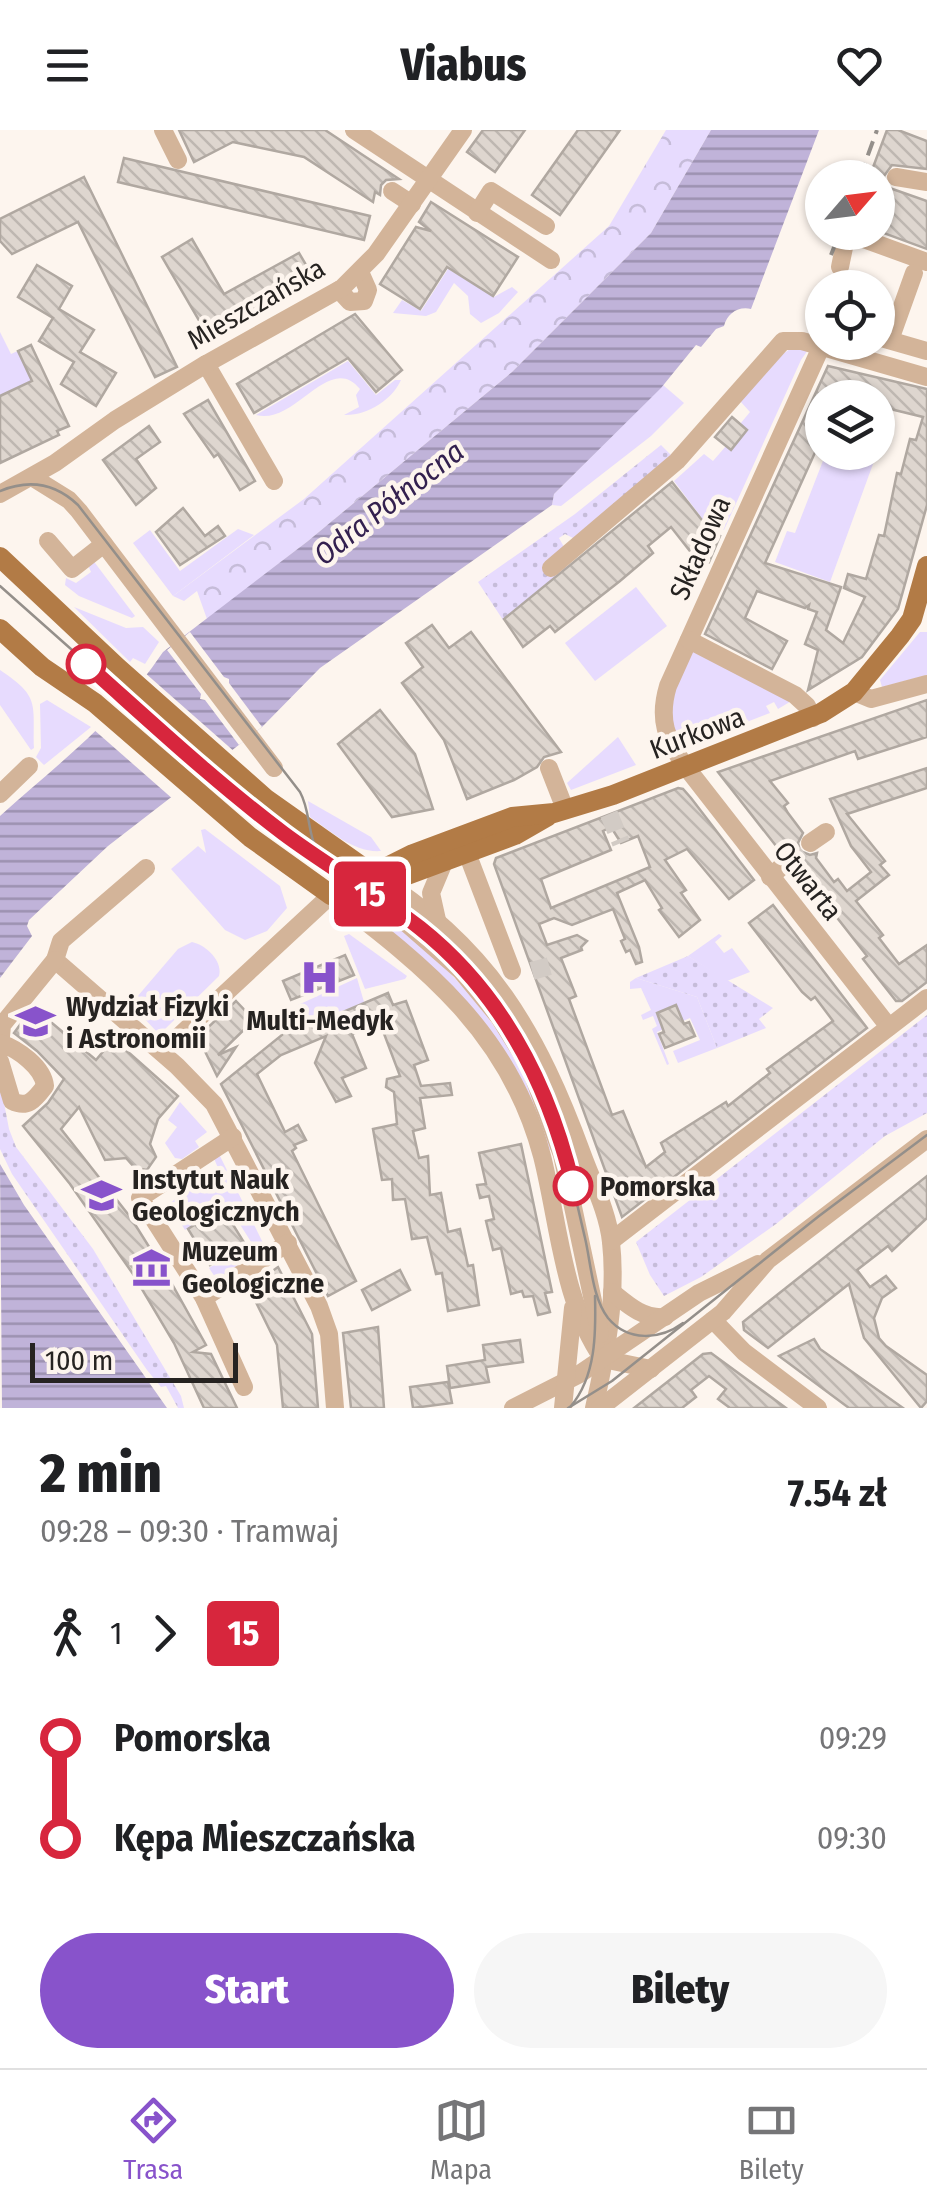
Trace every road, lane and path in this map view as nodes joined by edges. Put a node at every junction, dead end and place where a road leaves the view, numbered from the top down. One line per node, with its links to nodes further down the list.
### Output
1 (163, 130): 4 (street)
2 (354, 130): 6 (street)
3 (463, 130): 6 (street, Mieszczańska)
4 (178, 160)
5 (896, 177): 7 (street)
6 (428, 181): 9 (street, Mieszczańska); 10 (street)
7 (927, 182)
8 (392, 191): 9 (street)
9 (412, 204): 21 (street, Mieszczańska)
10 (477, 213): 11 (street); 12 (street)
11 (546, 226)
12 (551, 260)
13 (840, 267): 14 (street)
14 (920, 267): 15 (street)
15 (895, 316)
16 (895, 341): 18 (street)
17 (805, 344): 30 (street)
18 (927, 350)
19 (815, 360): 33 (street, Składowa)
20 (858, 360): 22 (street)
21 (206, 364): 23 (street, Mieszczańska); 24 (street)
22 (927, 378)
23 (32, 477): 25 (street, Mieszczańska); 27 (street)
24 (274, 481)
25 (0, 494)
26 (48, 541): 27 (street)
27 (104, 544): 39 (street)
28 (0, 558): 49 (main road)
29 (927, 566): 31 (main road, Kurkowa)
30 (550, 568)
31 (922, 614): 35 (main road, Kurkowa)
32 (0, 630): 51 (main road)
33 (689, 640): 36 (street); 38 (street, Składowa)
34 (927, 684): 35 (street)
35 (854, 692): 36 (main road, Kurkowa)
36 (813, 718): 38 (main road, Kurkowa)
37 (29, 766): 41 (street)
38 (686, 767): 42 (main road, Kurkowa); 50 (street, Otwarta)
39 (274, 768)
40 (549, 768): 42 (street)
41 (0, 794)
42 (560, 811): 45 (main road, Kurkowa); 49 (main road, Kurkowa)
43 (826, 832): 44 (street)
44 (810, 844)
45 (467, 853): 47 (main road, Kurkowa); 55 (street)
46 (788, 861): 50 (street)
47 (444, 862): 49 (main road, Kurkowa); 52 (street)
48 (146, 868): 53 (street)
49 (375, 876): 51 (main road, Kurkowa); 52 (street)
50 (770, 877): 57 (street, Otwarta)
51 (332, 896): 59 (street); 64 (street); 70 (street)
52 (437, 920): 55 (street)
53 (55, 960): 58 (street); 59 (street)
54 (532, 971): 55 (street)
55 (503, 976): 61 (street)
56 (927, 998): 57 (street)
57 (889, 1027): 65 (street)
58 (0, 1046): 60 (street)
59 (162, 1052): 62 (street)
60 (0, 1060)
61 (549, 1071): 64 (street); 65 (street)
62 (232, 1137): 66 (street); 69 (street)
63 (927, 1140): 67 (street)
64 (562, 1155): 73 (street)
65 (611, 1241): 68 (street)
66 (288, 1242): 69 (street); 77 (street)
67 (768, 1260): 71 (street); 72 (street)
68 (612, 1292): 71 (street); 73 (street)
69 (204, 1298): 76 (street)
70 (574, 1298): 73 (street); 75 (street)
71 (665, 1316): 73 (street)
72 (713, 1320): 74 (street); 81 (street)
73 (602, 1359): 74 (street); 75 (street); 80 (street)
74 (651, 1369): 80 (street)
75 (567, 1382): 78 (street); 79 (street)
76 (244, 1386)
77 (335, 1408)
78 (513, 1408)
79 (563, 1408)
80 (598, 1408)
81 (818, 1408)

